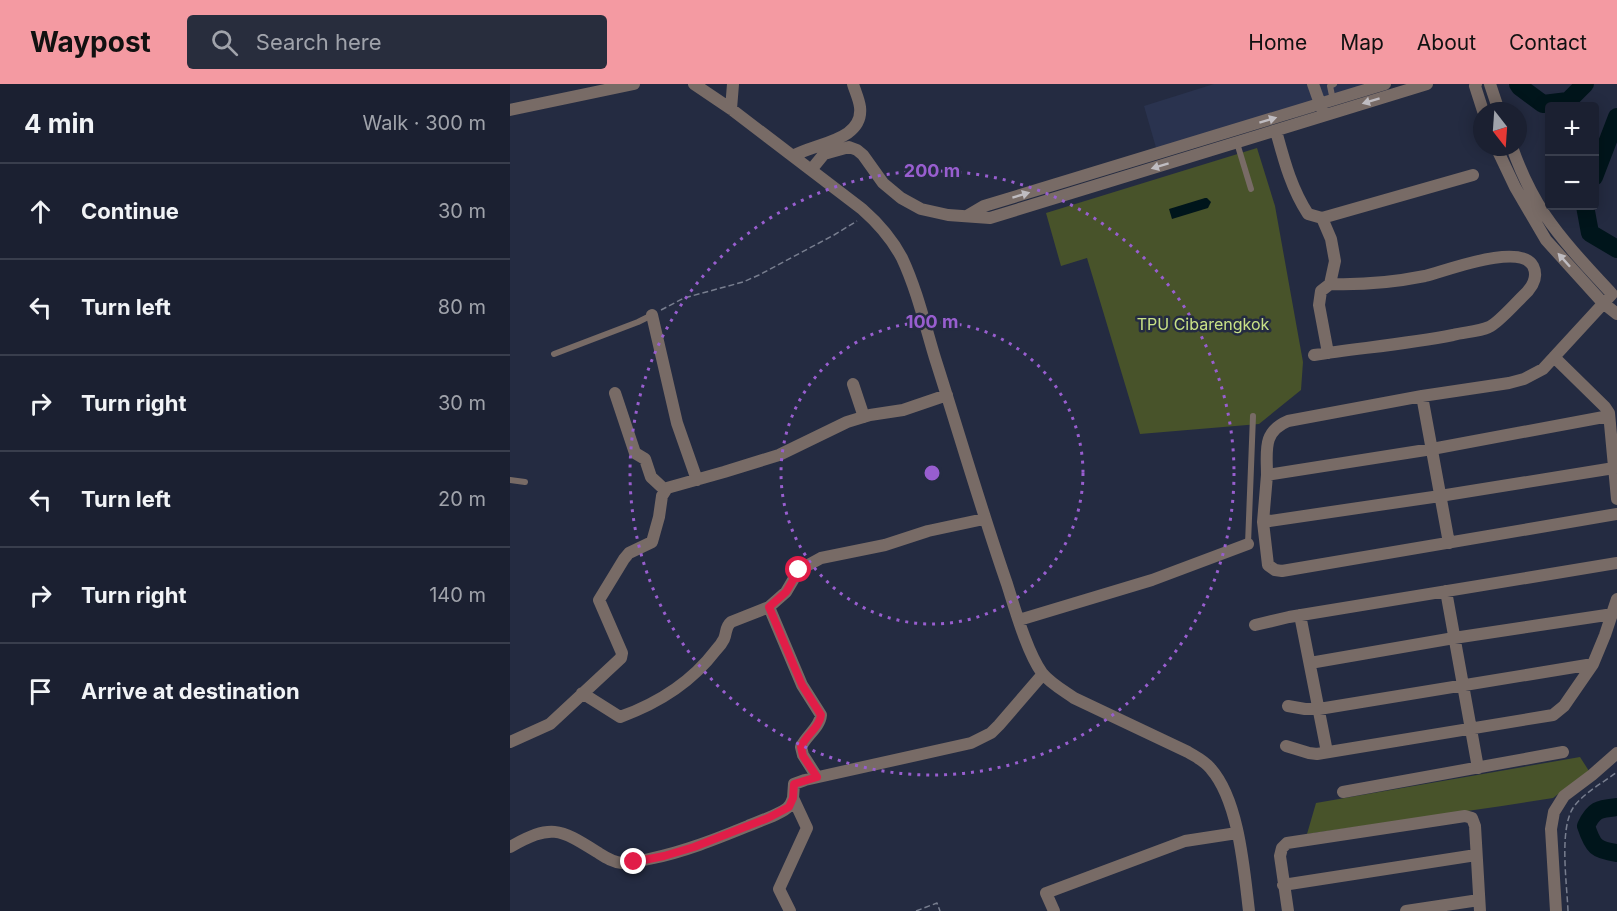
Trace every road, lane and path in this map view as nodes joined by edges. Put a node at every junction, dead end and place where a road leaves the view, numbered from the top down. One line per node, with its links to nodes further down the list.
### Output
1 (634, 84): 15 (street)
2 (693, 84): 14 (street)
3 (733, 84): 14 (street)
4 (853, 84): 20 (street)
5 (1313, 84): 16 (street)
6 (1334, 84): 11 (lane)
7 (1385, 84): 11 (street)
8 (1427, 84): 16 (street, one-way to 16)
9 (1476, 84): 12 (street)
10 (1490, 84): 13 (street)
11 (1334, 100): 16 (street)
12 (1480, 102)
13 (1496, 102)
14 (731, 109): 20 (street)
15 (510, 110)
16 (1322, 110): 17 (street); 18 (street, one-way to 16)
17 (1276, 131): 19 (street); 27 (street)
18 (1214, 143): 19 (street); 23 (street)
19 (1237, 143): 25 (lane)
20 (793, 156): 23 (street)
21 (1500, 156): 29 (street, one-way to 21)
22 (1515, 156): 29 (street)
23 (811, 170): 26 (street)
24 (1473, 175): 27 (street)
25 (1251, 189)
26 (868, 214): 31 (path); 38 (street)
27 (1322, 218): 28 (street)
28 (1330, 284): 32 (street); 32 (street)
29 (1603, 303): 30 (street); 35 (street)
30 (1617, 314)
31 (652, 315): 33 (lane); 47 (street)
32 (1328, 353): 34 (street)
33 (554, 354)
34 (1314, 355)
35 (1554, 357): 39 (street); 41 (street)
36 (853, 384): 42 (street)
37 (615, 393): 49 (street)
38 (947, 396): 42 (street); 53 (street)
39 (1422, 396): 43 (street); 45 (street)
40 (1253, 416): 56 (lane)
41 (1609, 416): 43 (street); 44 (street)
42 (864, 417): 47 (street)
43 (1432, 449): 45 (street); 50 (street)
44 (1614, 468): 50 (street); 51 (street)
45 (1267, 475): 54 (street)
46 (510, 480): 48 (lane)
47 (697, 480): 49 (street)
48 (525, 482)
49 (664, 490): 70 (street)
50 (1440, 496): 54 (street); 55 (street)
51 (1617, 499)
52 (1617, 514): 55 (street)
53 (984, 519): 60 (street); 63 (street)
54 (1263, 522): 55 (street)
55 (1449, 543)
56 (1248, 544): 63 (street)
57 (1617, 562): 58 (street)
58 (1446, 591): 62 (street); 65 (street)
59 (1617, 599): 61 (street)
60 (769, 607): 70 (street); 81 (street)
61 (1613, 614): 65 (street); 67 (street)
62 (1300, 615): 64 (street); 66 (street)
63 (1019, 620): 68 (street)
64 (1255, 625)
65 (1454, 638): 66 (street); 69 (street)
66 (1310, 663): 72 (street)
67 (1593, 664): 69 (street); 73 (street)
68 (1043, 674): 81 (street); 84 (street)
69 (1463, 685): 72 (street); 73 (street)
70 (582, 693): 74 (street)
71 (1288, 706): 72 (street)
72 (1318, 709): 76 (street)
73 (1471, 728): 76 (street); 79 (street)
74 (510, 742)
75 (1286, 746): 76 (street)
76 (1327, 752)
77 (1563, 752): 79 (street)
78 (1617, 753): 96 (street)
79 (1478, 768): 82 (street)
80 (1617, 772): 97 (path)
81 (817, 777): 83 (street)
82 (1343, 792)
83 (793, 798): 85 (street); 89 (street)
84 (1237, 833): 92 (street); 93 (street)
85 (510, 847)
86 (1476, 855): 87 (street); 87 (street); 88 (street)
87 (1283, 885): 94 (street)
88 (1479, 905): 95 (street)
89 (790, 911)
90 (916, 911): 91 (path)
91 (940, 911)
92 (1054, 911)
93 (1249, 911)
94 (1288, 911)
95 (1406, 911)
96 (1556, 911)
97 (1568, 911)

